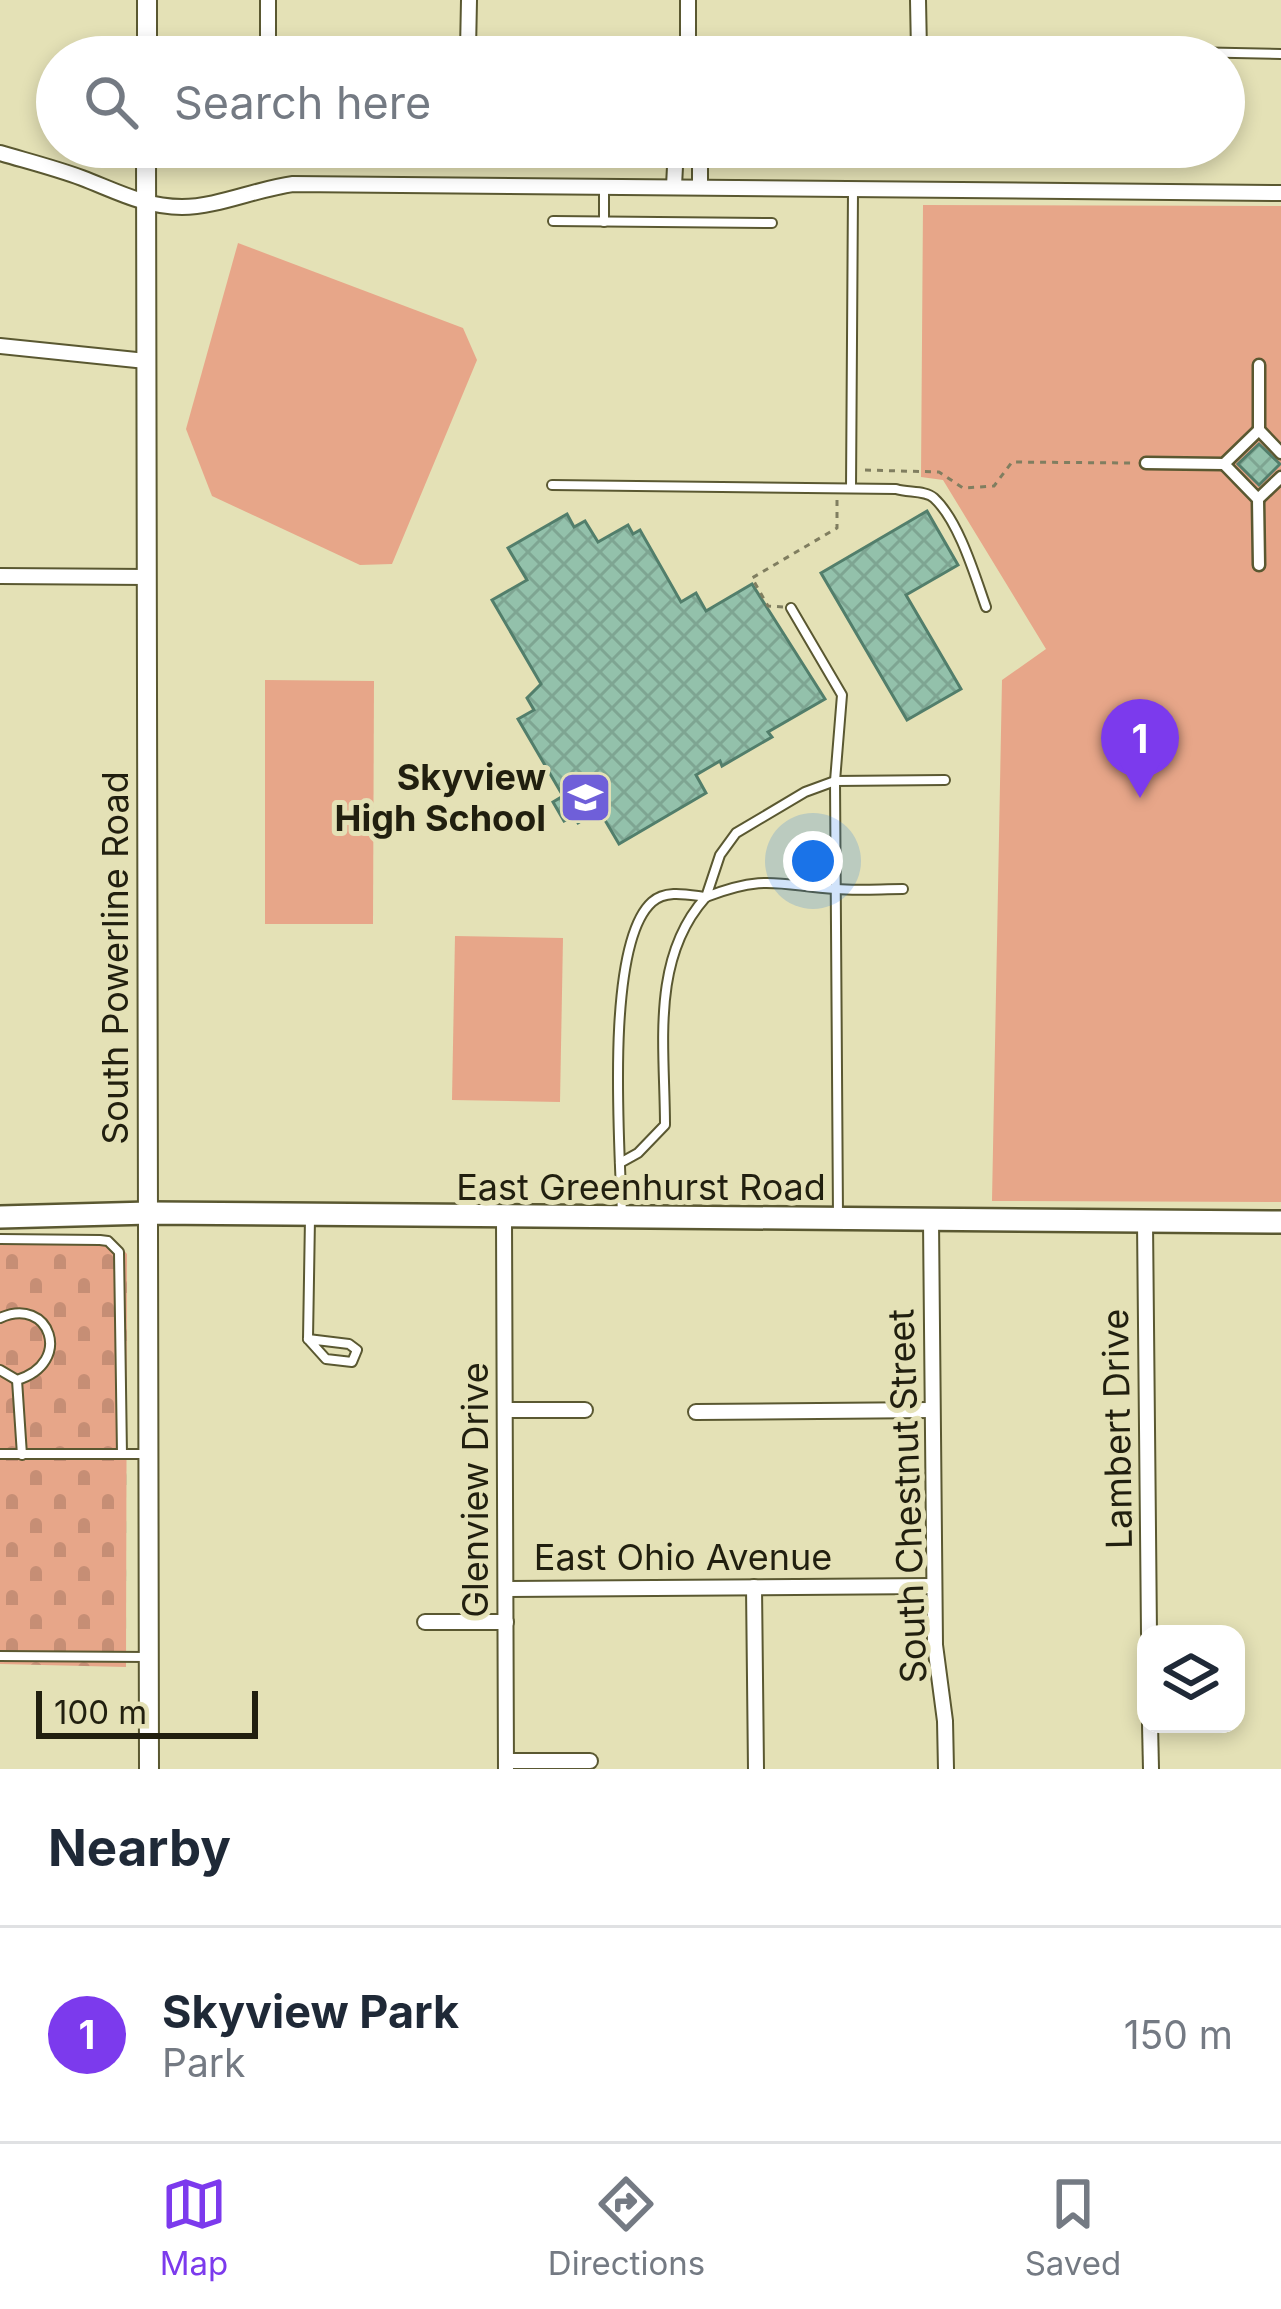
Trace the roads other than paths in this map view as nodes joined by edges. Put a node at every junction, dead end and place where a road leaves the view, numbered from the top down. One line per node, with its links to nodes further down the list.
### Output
1 (147, 0): 6 (street)
2 (268, 0): 7 (street)
3 (469, 0): 8 (street)
4 (688, 0): 9 (street)
5 (918, 0): 10 (street)
6 (147, 36)
7 (268, 36)
8 (468, 36)
9 (688, 36)
10 (919, 36)
11 (1245, 53): 12 (lane)
12 (1281, 54)
13 (0, 152): 14 (street)
14 (36, 163)
15 (51, 168): 24 (street)
16 (146, 168): 24 (street, South Powerline Road)
17 (675, 168): 20 (street)
18 (700, 168): 21 (street)
19 (604, 186): 20 (street); 24 (street); 26 (lane)
20 (674, 186): 21 (street)
21 (700, 187): 22 (street)
22 (853, 189): 23 (street); 37 (lane)
23 (1281, 193)
24 (146, 205): 29 (street, South Powerline Road)
25 (553, 221): 26 (lane)
26 (604, 222): 27 (lane)
27 (772, 223)
28 (0, 346): 29 (street)
29 (146, 362): 41 (street, South Powerline Road)
30 (1259, 365): 31 (street)
31 (1259, 430): 32 (street); 34 (street)
32 (1281, 453)
33 (1146, 463): 34 (street)
34 (1224, 464): 38 (street)
35 (1281, 477): 38 (street)
36 (552, 485): 37 (lane)
37 (851, 488): 42 (lane)
38 (1258, 499): 39 (street)
39 (1258, 565)
40 (0, 576): 41 (street)
41 (148, 578): 50 (street, South Powerline Road)
42 (986, 607)
43 (790, 608): 45 (lane)
44 (945, 781): 45 (lane)
45 (835, 782): 47 (lane); 48 (lane)
46 (903, 889): 47 (lane)
47 (836, 890): 48 (lane); 56 (lane)
48 (706, 897): 49 (lane); 49 (lane)
49 (620, 1162): 54 (lane)
50 (149, 1213): 51 (main road, East Greenhurst Road); 52 (main road, East Greenhurst Road); 70 (street, South Powerline Road)
51 (310, 1216): 53 (main road, East Greenhurst Road); 61 (lane)
52 (0, 1217)
53 (504, 1219): 54 (main road, East Greenhurst Road); 64 (street, Glenview Drive)
54 (623, 1220): 56 (main road, East Greenhurst Road)
55 (931, 1221): 56 (main road, East Greenhurst Road); 57 (main road, East Greenhurst Road); 66 (street, South Chestnut Street)
56 (838, 1222)
57 (1145, 1222): 58 (main road, East Greenhurst Road); 77 (street, Lambert Drive)
58 (1281, 1222)
59 (0, 1240): 69 (lane)
60 (0, 1318): 63 (lane)
61 (308, 1339): 61 (lane)
62 (0, 1370): 63 (lane)
63 (17, 1380): 71 (lane)
64 (505, 1410): 65 (street); 74 (street, Glenview Drive)
65 (585, 1410)
66 (932, 1410): 67 (street); 72 (street, South Chestnut Street)
67 (696, 1412)
68 (0, 1454): 71 (lane)
69 (122, 1454): 70 (lane); 71 (lane)
70 (147, 1454): 79 (street, South Powerline Road)
71 (22, 1455)
72 (933, 1586): 73 (street, East Ohio Avenue); 85 (street, South Chestnut Street)
73 (754, 1587): 74 (street, East Ohio Avenue); 84 (street)
74 (506, 1589): 76 (street, Glenview Drive)
75 (424, 1622): 76 (street, East Ohio Avenue)
76 (506, 1622): 82 (street, Glenview Drive)
77 (1149, 1625)
78 (0, 1656): 79 (lane)
79 (148, 1657): 83 (street, South Powerline Road)
80 (1150, 1733): 86 (street)
81 (590, 1761): 82 (street, Glenview Drive)
82 (506, 1765)
83 (148, 1769)
84 (756, 1769)
85 (946, 1769)
86 (1151, 1769)

